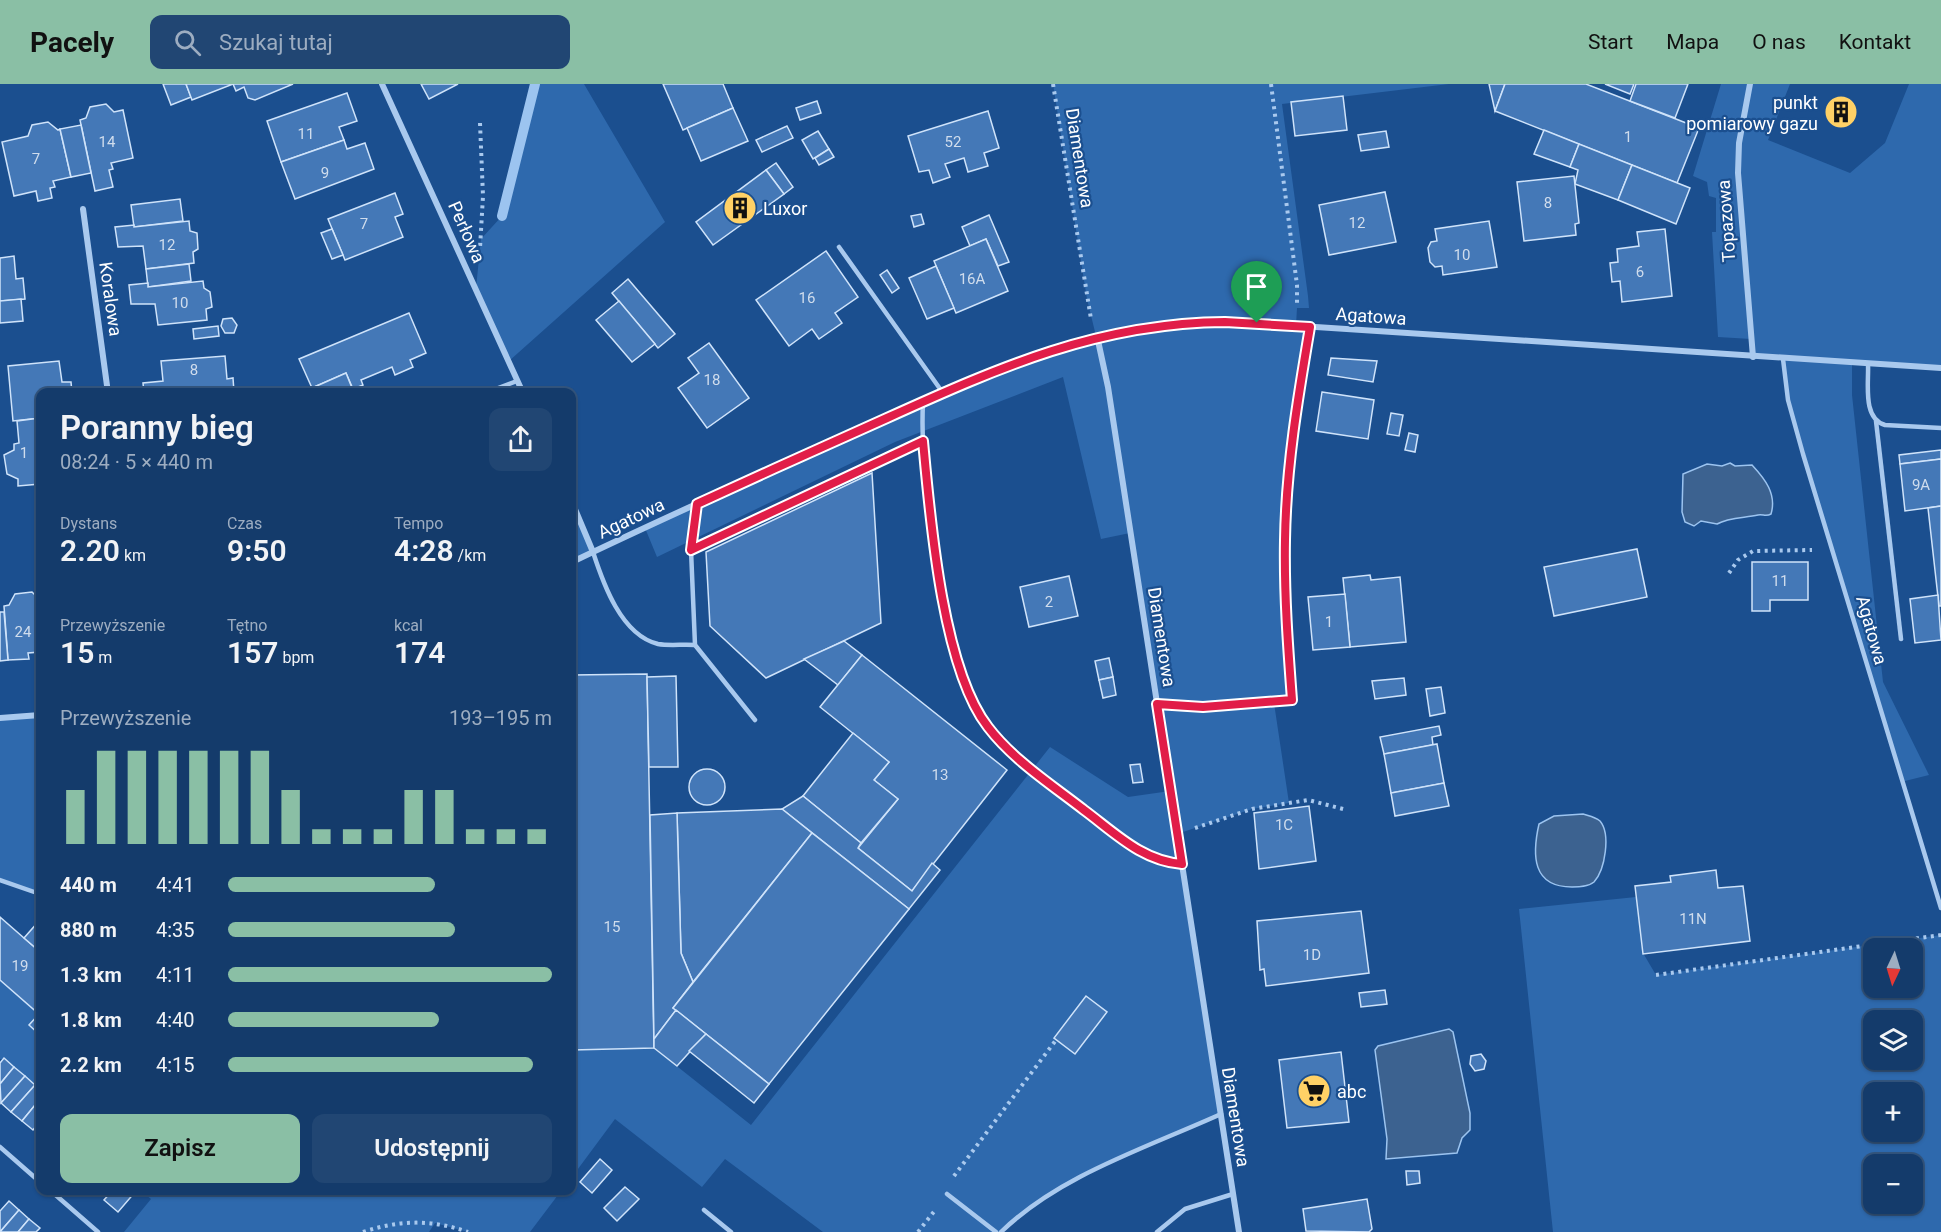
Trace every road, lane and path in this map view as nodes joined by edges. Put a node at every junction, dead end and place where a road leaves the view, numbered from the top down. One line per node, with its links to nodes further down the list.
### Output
1 (382, 84): 16 (street, Perłowa)
2 (1053, 84): 11 (path, Diamentowa)
3 (1271, 84): 9 (path)
4 (1750, 84): 12 (street, Topazowa)
5 (480, 123): 8 (path)
6 (83, 209): 17 (street, Koralowa)
7 (839, 247): 20 (lane)
8 (480, 250)
9 (1296, 326): 10 (street, Agatowa); 11 (street, Agatowa)
10 (1310, 327): 12 (street, Agatowa); 34 (path)
11 (1097, 336): 20 (street, Agatowa); 34 (street, Diamentowa)
12 (1753, 357): 13 (street, Agatowa)
13 (1784, 359): 14 (street, Agatowa); 28 (lane, Agatowa)
14 (1868, 364): 15 (street, Agatowa); 22 (lane)
15 (1941, 369)
16 (518, 381): 18 (lane); 19 (street, Perłowa)
17 (107, 388)
18 (499, 388)
19 (521, 388)
20 (943, 393): 21 (street, Agatowa)
21 (923, 402): 24 (lane); 25 (street, Agatowa)
22 (1876, 421): 23 (lane); 32 (lane)
23 (1941, 428)
24 (923, 441): 27 (lane); 40 (lane)
25 (697, 504): 27 (lane); 29 (street, Agatowa)
26 (576, 512): 29 (street)
27 (691, 550): 33 (lane)
28 (1834, 550): 31 (path); 43 (lane, Agatowa)
29 (593, 552): 30 (street, Agatowa); 33 (lane)
30 (576, 560)
31 (1729, 573)
32 (1900, 639)
33 (695, 645): 37 (lane)
34 (1157, 704): 39 (street, Diamentowa)
35 (36, 715): 36 (street)
36 (0, 718)
37 (755, 720)
38 (1347, 810): 39 (path)
39 (1177, 833): 40 (street, Diamentowa)
40 (1182, 864): 47 (street, Diamentowa)
41 (0, 880): 42 (lane)
42 (36, 893)
43 (1941, 908)
44 (1941, 935): 45 (path)
45 (1656, 975)
46 (1056, 1040): 50 (path)
47 (1221, 1114): 51 (street, Diamentowa); 60 (lane)
48 (0, 1147): 49 (lane)
49 (36, 1178)
50 (947, 1194): 58 (path); 59 (lane)
51 (1233, 1194): 61 (lane); 62 (street, Diamentowa)
52 (56, 1195): 54 (lane)
53 (704, 1210): 57 (lane)
54 (98, 1232)
55 (363, 1232): 56 (path)
56 (468, 1232)
57 (731, 1232)
58 (918, 1232)
59 (996, 1232)
60 (1000, 1232)
61 (1157, 1232)
62 (1239, 1232)

